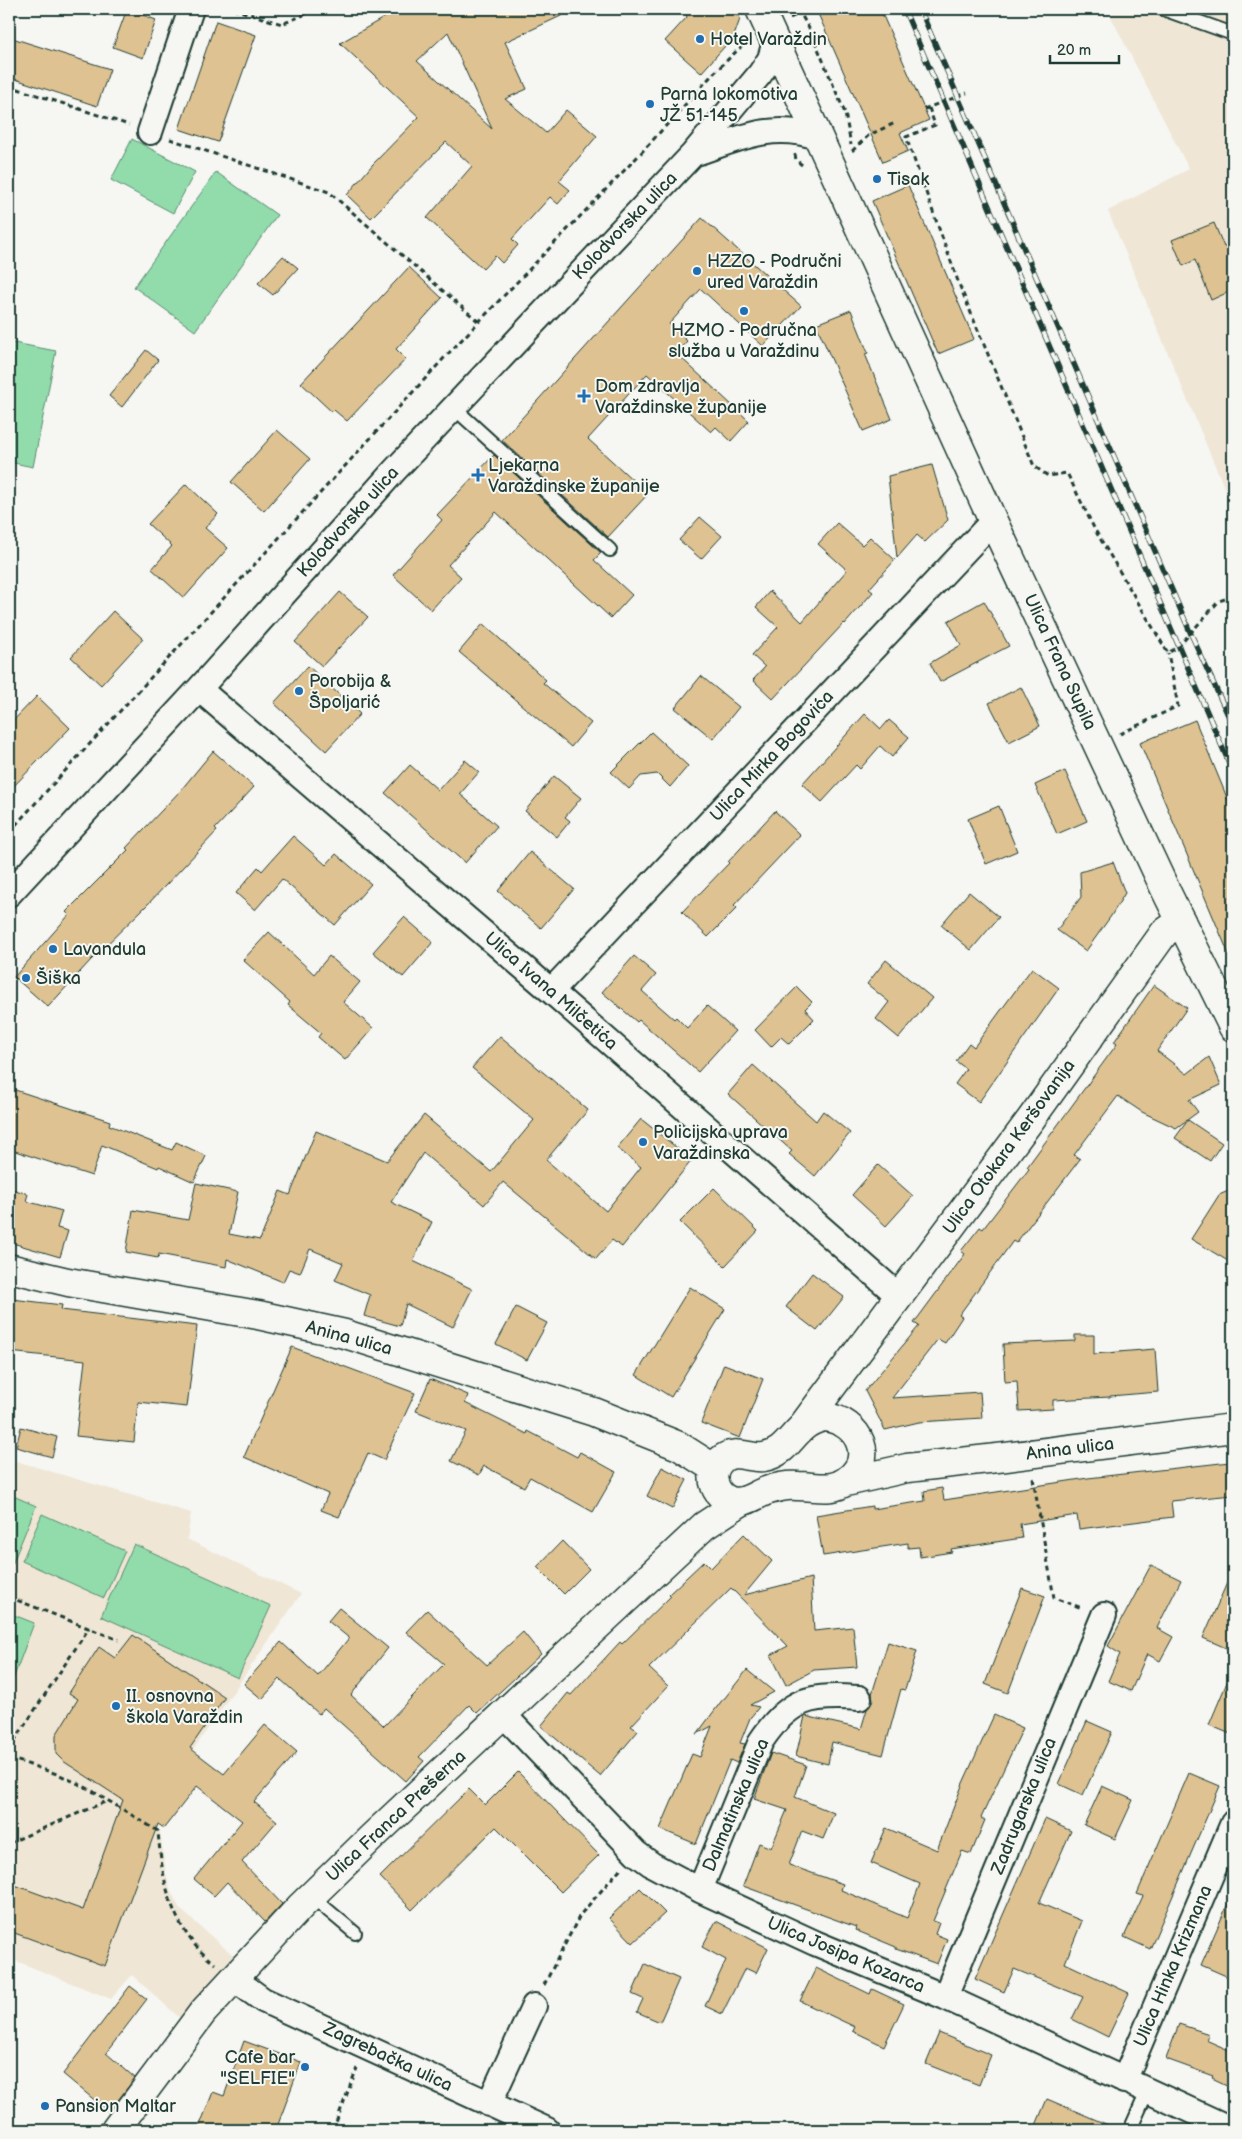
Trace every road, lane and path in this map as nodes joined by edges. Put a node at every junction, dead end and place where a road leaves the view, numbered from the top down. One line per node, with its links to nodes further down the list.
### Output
1 (191, 9): 15 (street)
2 (233, 9): 3 (path)
3 (318, 9)
4 (760, 9): 8 (main road, Ulica Frana Supila)
5 (798, 9): 19 (path)
6 (1163, 9): 7 (lane)
7 (1233, 34)
8 (764, 39): 16 (main road, Ulica Frana Supila); 18 (street, Kolodvorska ulica); 20 (path)
9 (9, 86): 15 (path)
10 (966, 93): 11 (path)
11 (929, 108): 12 (path); 14 (path)
12 (924, 109)
13 (895, 123): 19 (path)
14 (924, 130): 17 (path); 25 (path)
15 (150, 132): 20 (path)
16 (817, 137): 18 (street); 19 (main road, Ulica Frana Supila)
17 (927, 137)
18 (692, 154): 21 (street, Kolodvorska ulica)
19 (845, 158): 22 (main road, Ulica Frana Supila)
20 (480, 322): 28 (path)
21 (454, 407): 23 (lane); 26 (street, Kolodvorska ulica)
22 (993, 521): 30 (main road, Ulica Frana Supila); 31 (street, Ulica Mirka Bogovića)
23 (610, 550)
24 (1233, 603): 25 (path)
25 (1168, 653): 27 (path)
26 (199, 689): 29 (street, Kolodvorska ulica); 31 (street, Ulica Ivana Milčetića)
27 (1115, 737)
28 (9, 832)
29 (9, 894)
30 (1181, 921): 32 (main road, Ulica Frana Supila); 34 (main road, Ulica Otokara Keršovanija)
31 (551, 991): 34 (street, Ulica Ivana Milčetića)
32 (1233, 1027)
33 (9, 1268): 41 (main road, Anina ulica)
34 (900, 1297): 35 (main road, Ulica Otokara Keršovanija)
35 (840, 1376): 36 (main road, Ulica Otokara Keršovanija); 38 (main road)
36 (804, 1424): 38 (main road, Anina ulica); 41 (main road, Ulica Otokara Keršovanija)
37 (1233, 1428): 39 (main road, Anina ulica)
38 (854, 1434): 40 (main road, Anina ulica); 42 (main road)
39 (1029, 1454): 40 (main road, Anina ulica); 46 (path)
40 (907, 1468): 42 (main road, Anina ulica)
41 (720, 1471): 43 (main road); 44 (main road)
42 (846, 1482): 43 (main road, Anina ulica)
43 (742, 1501): 44 (main road, Ulica Franca Prešerna)
44 (704, 1526): 50 (main road, Ulica Franca Prešerna)
45 (9, 1597): 47 (path)
46 (1104, 1615): 61 (street, Zadrugarska ulica)
47 (89, 1628): 48 (path); 51 (path)
48 (119, 1640)
49 (858, 1698): 57 (street, Dalmatinska ulica)
50 (503, 1714): 56 (street, Ulica Josipa Kozarca); 58 (main road, Ulica Franca Prešerna)
51 (9, 1749)
52 (9, 1758): 53 (path)
53 (107, 1801): 55 (path); 60 (path)
54 (1233, 1823): 64 (street, Ulica Hinka Krizmana)
55 (9, 1843)
56 (636, 1852): 57 (street, Ulica Josipa Kozarca); 62 (path)
57 (700, 1890): 61 (street, Ulica Josipa Kozarca)
58 (311, 1896): 59 (lane); 60 (main road, Ulica Franca Prešerna)
59 (355, 1933)
60 (233, 1978): 63 (street, Zagrebačka ulica); 67 (main road, Ulica Franca Prešerna)
61 (945, 1997): 64 (street, Ulica Josipa Kozarca)
62 (534, 2006): 66 (street)
63 (366, 2047): 66 (street, Zagrebačka ulica); 68 (path)
64 (1124, 2081): 65 (street, Ulica Josipa Kozarca)
65 (1147, 2092): 70 (lane); 71 (street, Ulica Josipa Kozarca)
66 (489, 2104): 69 (street, Zagrebačka ulica)
67 (115, 2130)
68 (332, 2130)
69 (547, 2130)
70 (1130, 2130)
71 (1233, 2130)

